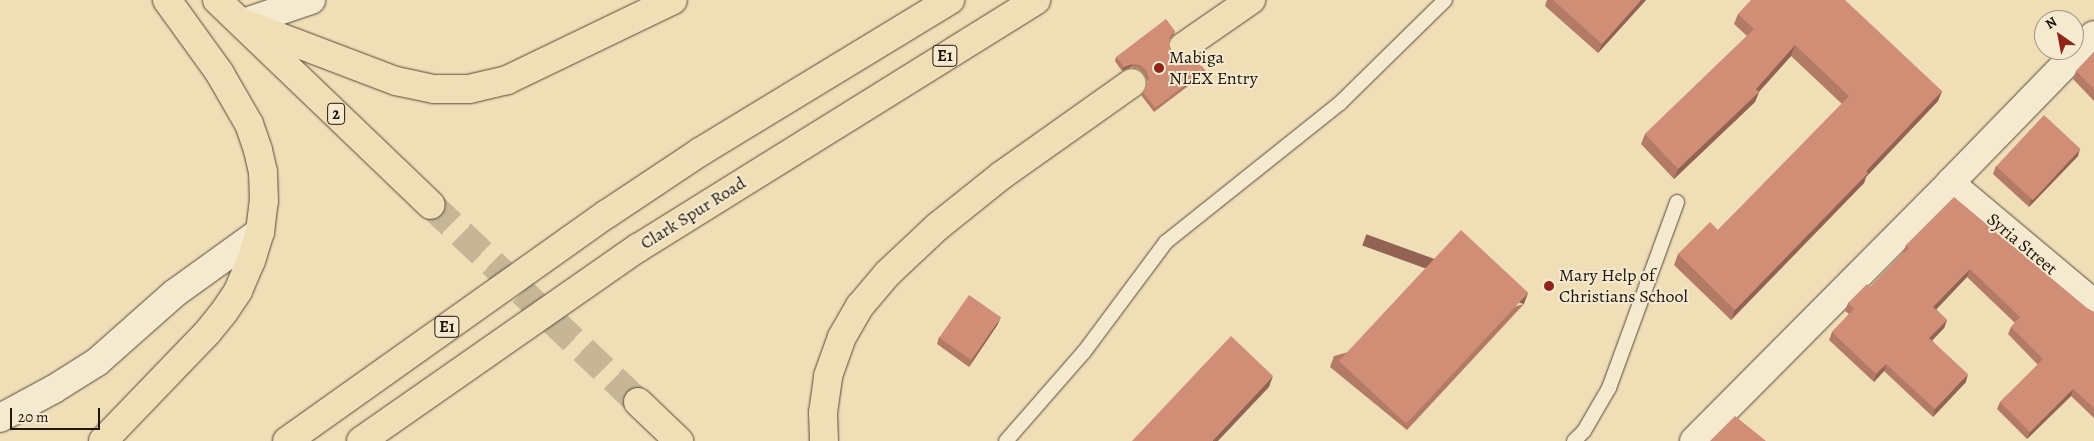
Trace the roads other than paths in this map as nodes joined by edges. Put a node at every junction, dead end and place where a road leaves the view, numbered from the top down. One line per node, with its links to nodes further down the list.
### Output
1 (167, 0): 16 (highway)
2 (217, 0): 9 (highway, 2)
3 (311, 0): 9 (street)
4 (673, 0): 9 (highway)
5 (950, 0): 21 (highway, E1)
6 (1036, 0): 22 (highway, Clark Spur Road / E1)
7 (1251, 0): 11 (highway)
8 (1445, 0): 25 (lane)
9 (243, 23): 15 (highway, 2)
10 (2094, 35): 13 (street)
11 (1183, 47)
12 (1132, 83): 24 (highway)
13 (1950, 183): 17 (street, Syria Street); 27 (street)
14 (1677, 202): 26 (lane)
15 (431, 205)
16 (260, 232): 19 (street); 20 (highway)
17 (2094, 304)
18 (638, 402): 23 (highway)
19 (0, 418)
20 (103, 441)
21 (287, 441)
22 (361, 441)
23 (679, 441)
24 (824, 441)
25 (1006, 441)
26 (1574, 441)
27 (1694, 441)

